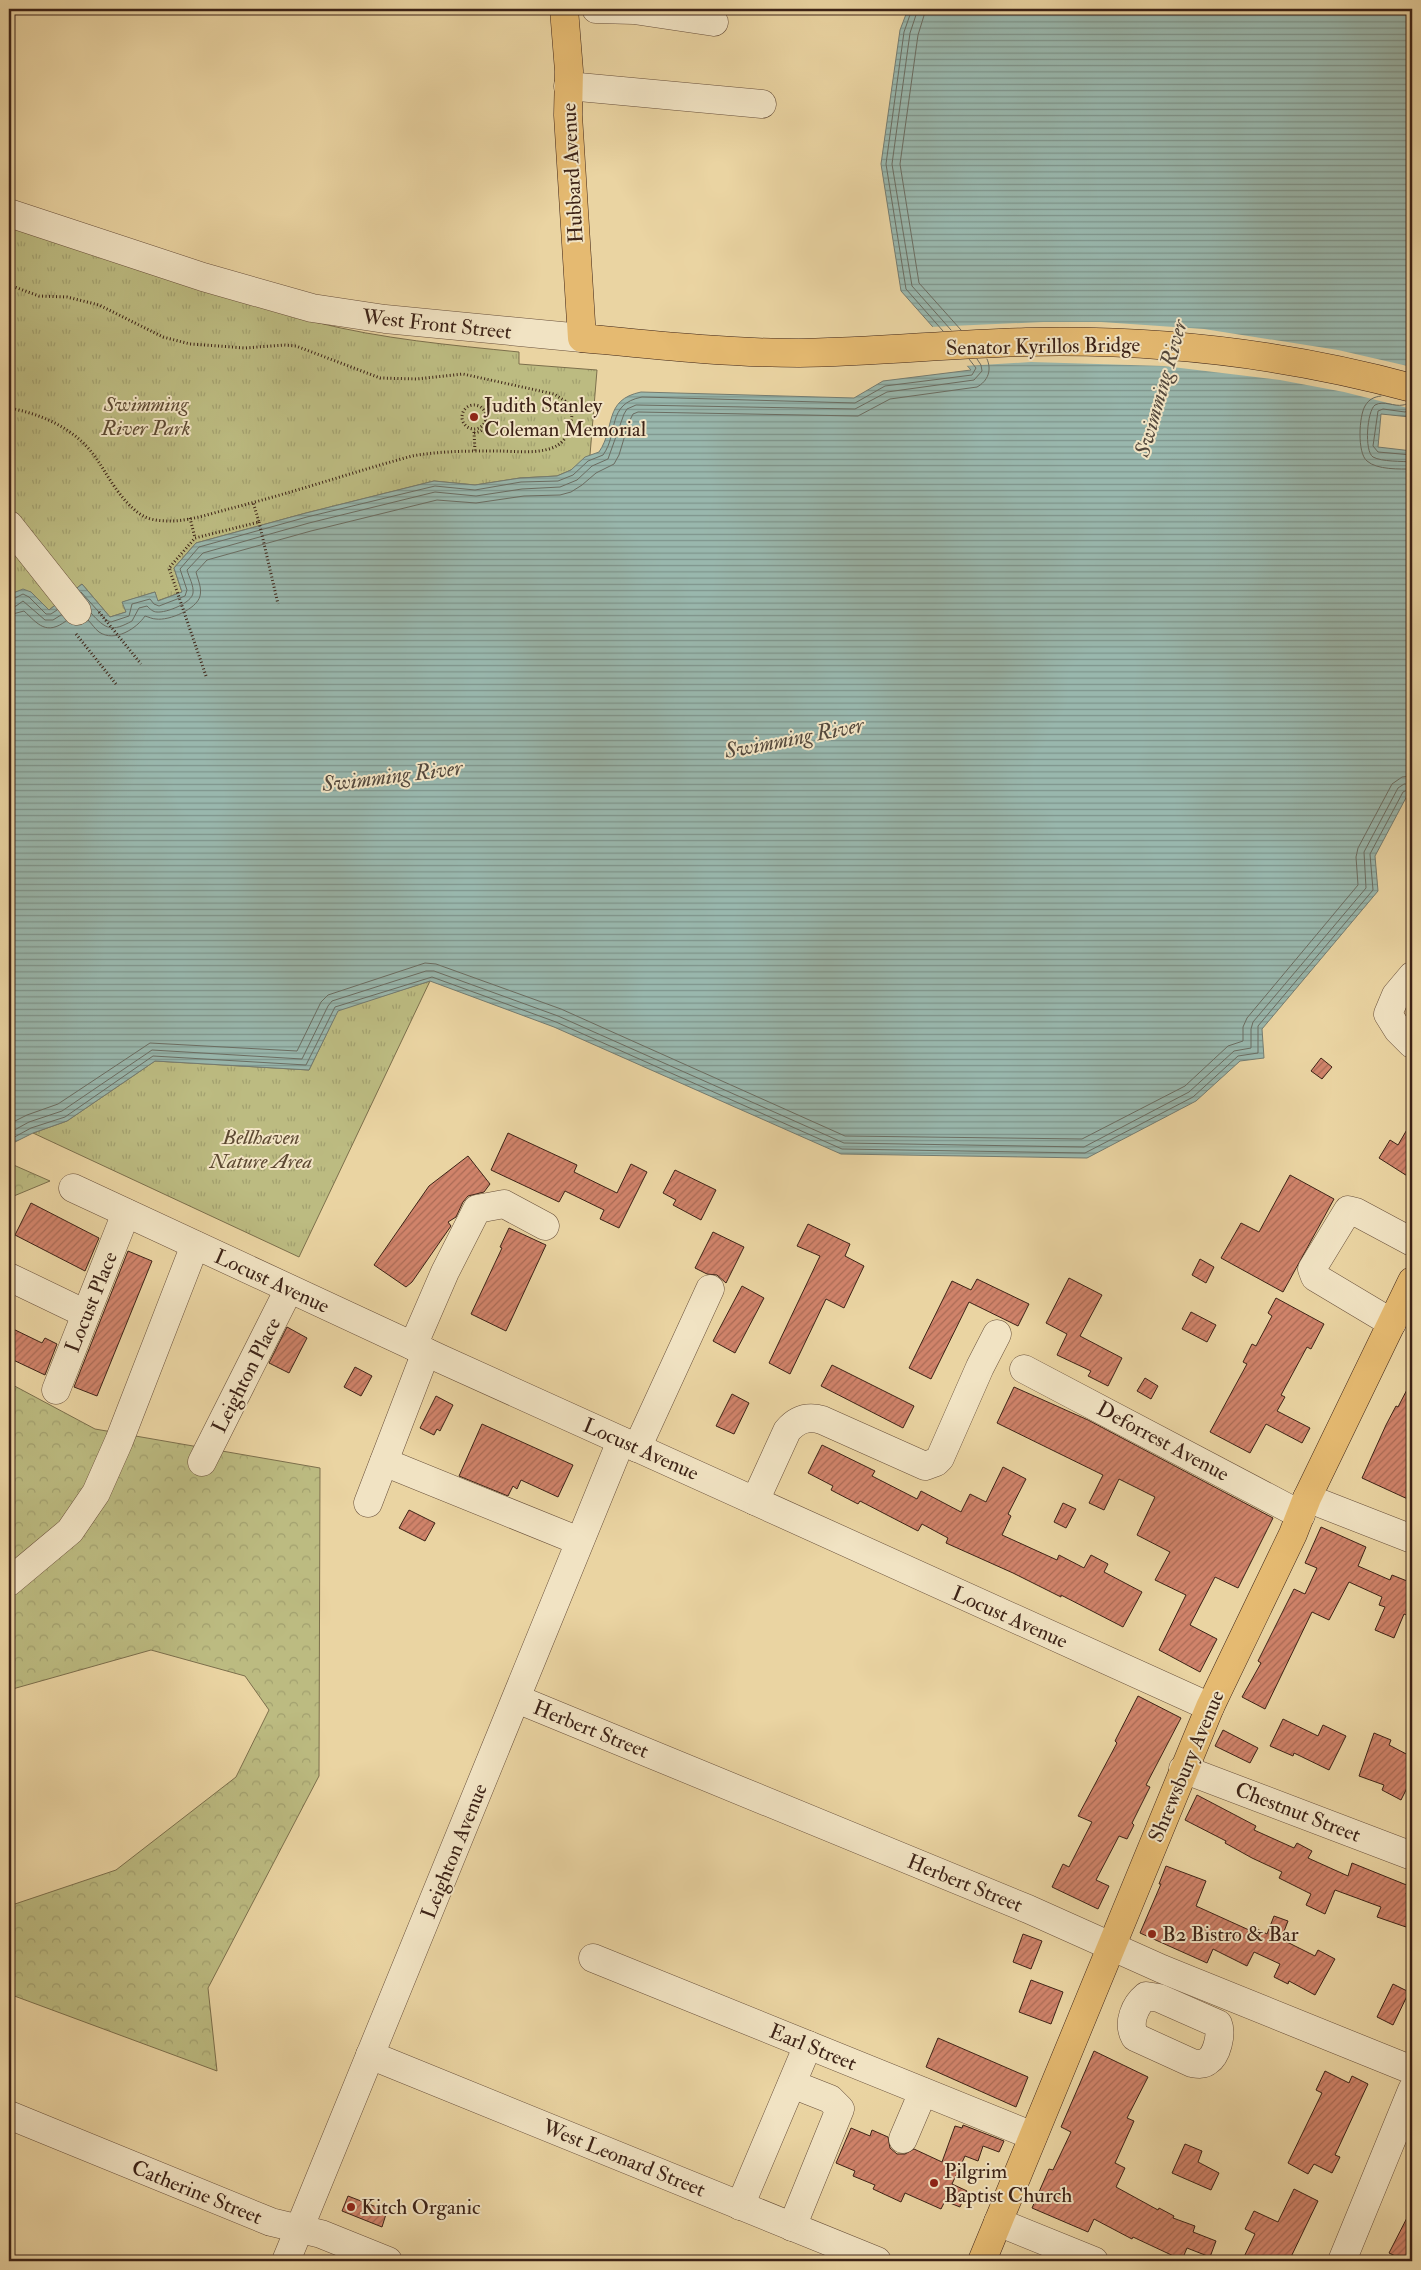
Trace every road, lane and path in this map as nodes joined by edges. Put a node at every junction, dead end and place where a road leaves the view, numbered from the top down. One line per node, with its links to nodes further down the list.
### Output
1 (564, 9): 4 (main road, Hubbard Avenue)
2 (596, 9): 3 (street)
3 (714, 22)
4 (568, 86): 5 (street); 8 (main road, Hubbard Avenue)
5 (762, 104)
6 (9, 213): 8 (street, West Front Street)
7 (9, 285): 13 (path)
8 (582, 338): 9 (main road, West Front Street)
9 (881, 350): 10 (main road, Senator Kyrillos Bridge)
10 (1412, 388)
11 (9, 408): 15 (path)
12 (474, 431): 12 (path); 13 (path)
13 (475, 451): 14 (path)
14 (253, 502): 15 (path); 16 (path)
15 (190, 518): 18 (path)
16 (258, 522): 18 (path); 19 (path)
17 (9, 524): 20 (street)
18 (195, 538): 22 (path)
19 (278, 604)
20 (81, 615): 21 (path); 23 (path)
21 (141, 664)
22 (206, 676)
23 (116, 684)
24 (1412, 976): 25 (street)
25 (1412, 1044)
26 (73, 1188): 27 (street, Locust Avenue)
27 (126, 1213): 30 (street, Locust Avenue); 35 (street, Locust Place)
28 (545, 1226): 38 (street)
29 (1412, 1242): 36 (street)
30 (195, 1245): 33 (street, Locust Avenue); 49 (street)
31 (9, 1277): 35 (street)
32 (1412, 1281): 36 (main road, Shrewsbury Avenue)
33 (290, 1289): 38 (street, Locust Avenue); 42 (street, Leighton Place)
34 (710, 1289): 41 (street, Leighton Avenue)
35 (86, 1314): 40 (street, Locust Place)
36 (1392, 1323): 46 (main road, Shrewsbury Avenue)
37 (997, 1334): 44 (street)
38 (419, 1349): 41 (street, Locust Avenue); 43 (street)
39 (1024, 1369): 46 (street, Deforrest Avenue)
40 (56, 1390)
41 (629, 1444): 44 (street, Locust Avenue); 48 (street, Leighton Avenue)
42 (202, 1462)
43 (384, 1462): 45 (street); 48 (street)
44 (756, 1501): 51 (street, Locust Avenue)
45 (368, 1503)
46 (1304, 1506): 47 (street, Deforrest Avenue); 51 (main road, Shrewsbury Avenue)
47 (1412, 1540)
48 (580, 1542): 50 (street, Leighton Avenue)
49 (9, 1582)
50 (517, 1699): 54 (street, Herbert Street); 61 (street, Leighton Avenue)
51 (1210, 1707): 52 (main road, Shrewsbury Avenue)
52 (1184, 1769): 53 (street, Chestnut Street); 54 (main road, Shrewsbury Avenue)
53 (1412, 1856)
54 (1110, 1945): 56 (street, Herbert Street); 67 (main road, Shrewsbury Avenue)
55 (593, 1958): 60 (street, Earl Street)
56 (1170, 1972): 57 (street); 58 (street, Herbert Street)
57 (1159, 1998): 59 (street); 59 (street)
58 (1238, 2000): 59 (street); 62 (street, Herbert Street)
59 (1220, 2030)
60 (808, 2045): 63 (street); 65 (street, Earl Street)
61 (370, 2054): 69 (street, West Leonard Street); 72 (street, Leighton Avenue)
62 (1412, 2070)
63 (792, 2084): 69 (street); 71 (street)
64 (1412, 2090): 78 (street)
65 (923, 2092): 67 (street, Earl Street); 68 (street)
66 (9, 2115): 72 (street, Catherine Street)
67 (1033, 2136): 70 (main road, Shrewsbury Avenue)
68 (903, 2139)
69 (740, 2206): 71 (street, West Leonard Street)
70 (998, 2222): 76 (main road, Shrewsbury Avenue); 77 (street)
71 (792, 2227): 75 (street, West Leonard Street)
72 (299, 2229): 73 (street, Leighton Avenue); 74 (street, Catherine Street)
73 (286, 2261)
74 (388, 2261)
75 (877, 2261)
76 (982, 2261)
77 (1094, 2261)
78 (1342, 2261)

